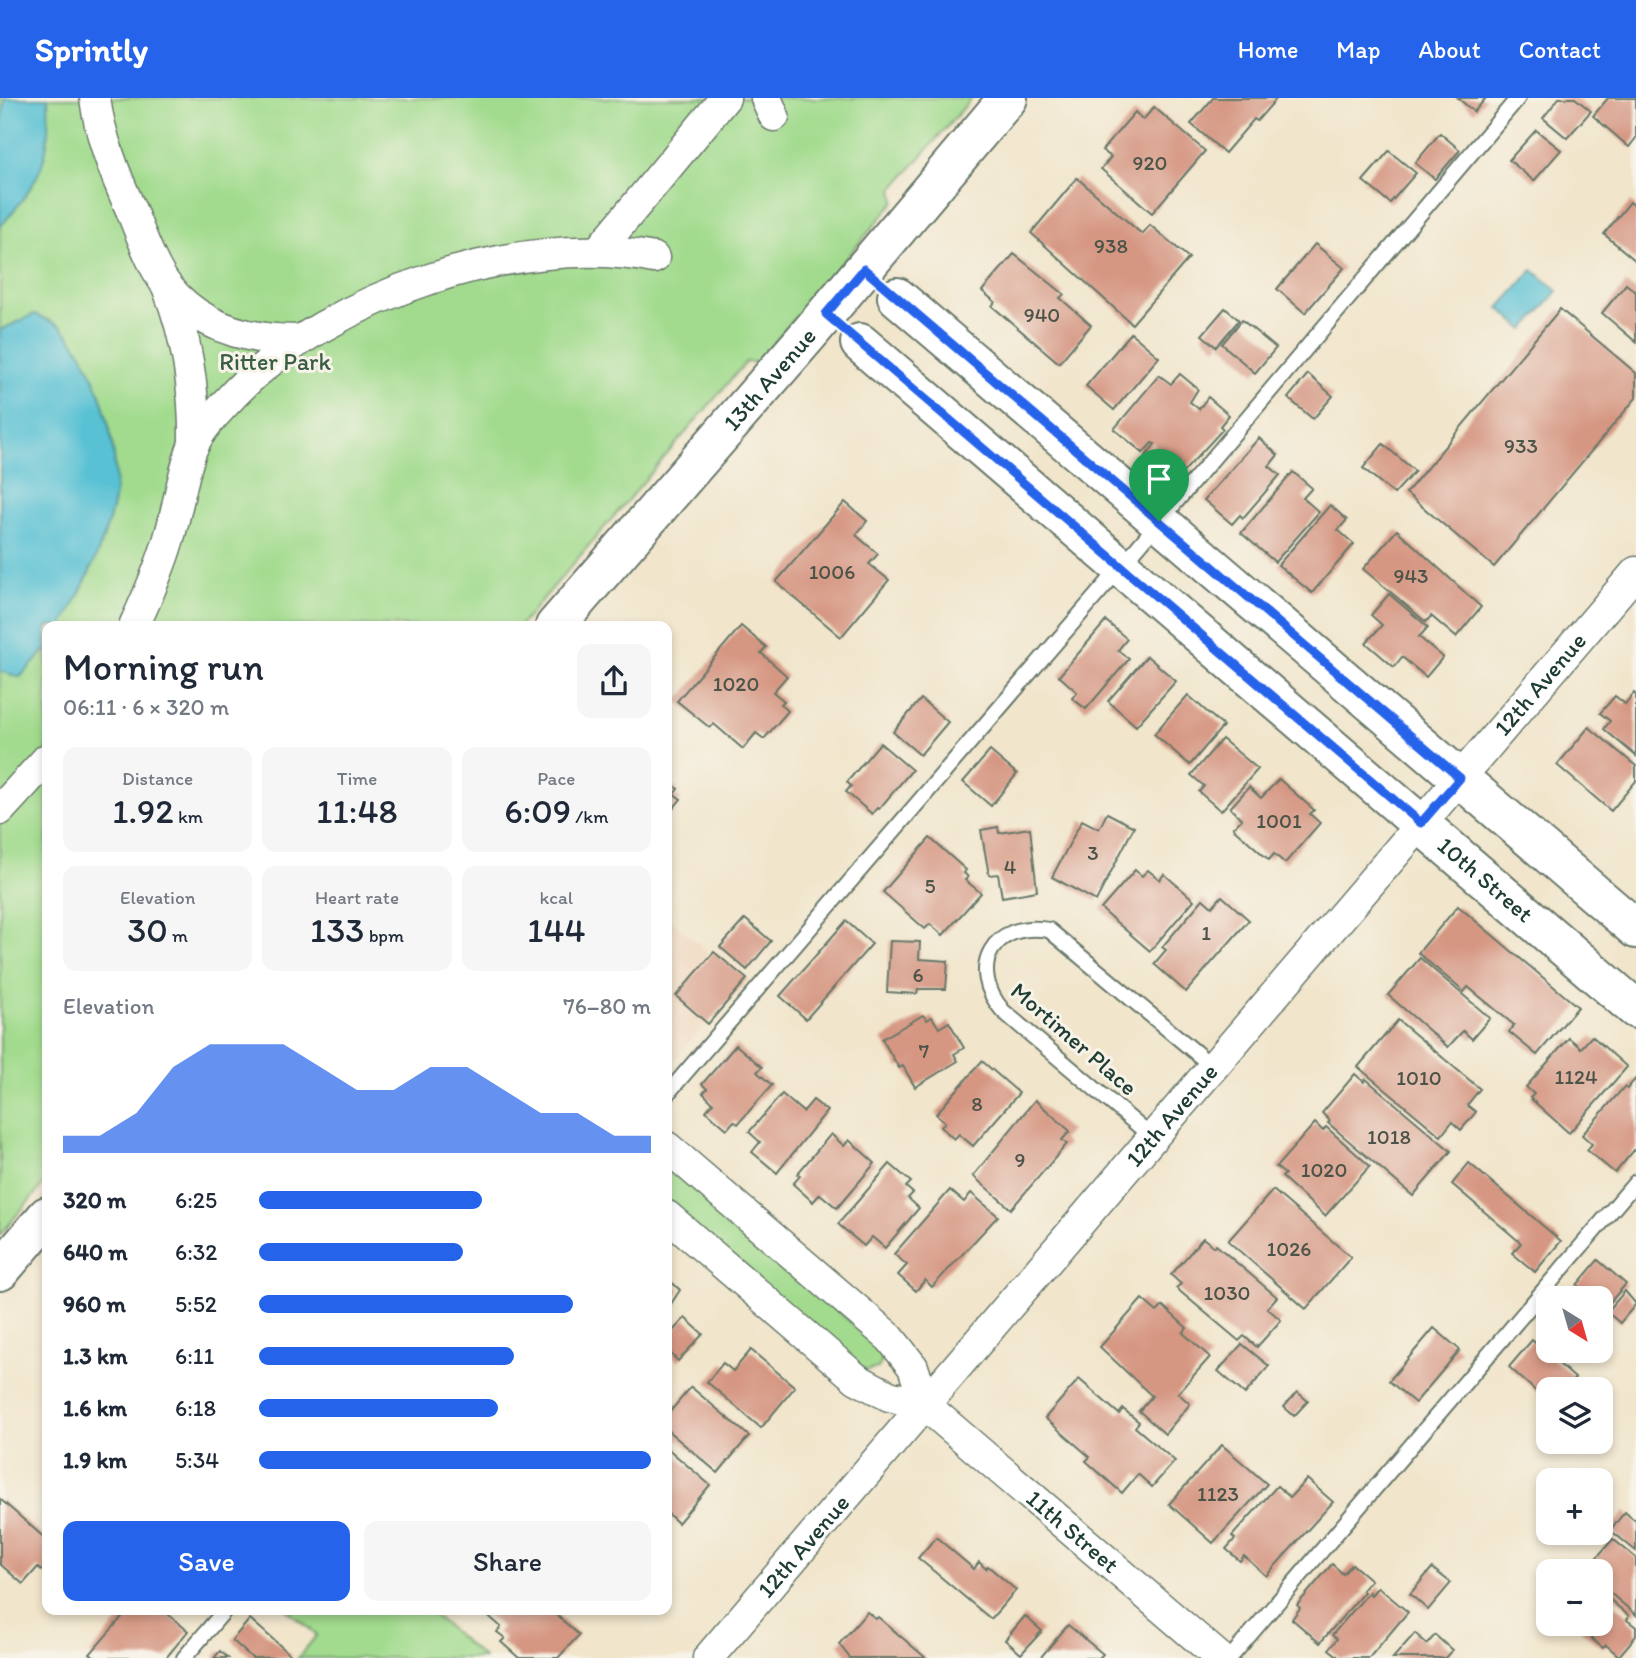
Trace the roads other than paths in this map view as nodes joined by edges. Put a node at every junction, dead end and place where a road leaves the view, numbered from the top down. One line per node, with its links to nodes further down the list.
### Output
1 (95, 98): 8 (street)
2 (725, 98): 5 (street)
3 (1008, 98): 7 (street, 13th Avenue)
4 (1518, 98): 14 (lane)
5 (598, 251): 6 (street); 11 (street)
6 (654, 258)
7 (864, 269): 9 (street); 10 (street, 13th Avenue)
8 (166, 286): 11 (street); 13 (street)
9 (897, 297): 14 (street)
10 (826, 314): 12 (street, 10th Street); 18 (street, 13th Avenue)
11 (297, 340): 13 (street)
12 (860, 343): 15 (street, 10th Street)
13 (194, 445): 17 (street)
14 (1159, 521): 15 (lane); 20 (street)
15 (1120, 568): 22 (street, 10th Street); 26 (lane)
16 (1636, 572): 20 (street, 12th Avenue)
17 (136, 621)
18 (559, 621)
19 (42, 764): 21 (street)
20 (1460, 778): 22 (street, 12th Avenue); 23 (street)
21 (0, 810)
22 (1421, 823): 24 (street, 10th Street); 25 (street, 12th Avenue)
23 (1636, 929)
24 (1636, 1009)
25 (1213, 1067): 27 (street, 12th Avenue); 27 (lane, Mortimer Place)
26 (672, 1088)
27 (1153, 1138): 33 (street, 12th Avenue)
28 (672, 1151): 33 (street)
29 (1636, 1182): 38 (lane)
30 (672, 1220): 33 (street, 11th Street)
31 (42, 1222): 32 (street)
32 (0, 1271)
33 (925, 1405): 36 (street, 12th Avenue); 37 (street, 11th Street)
34 (221, 1615): 35 (lane)
35 (184, 1658)
36 (708, 1658)
37 (1220, 1658)
38 (1230, 1658)

